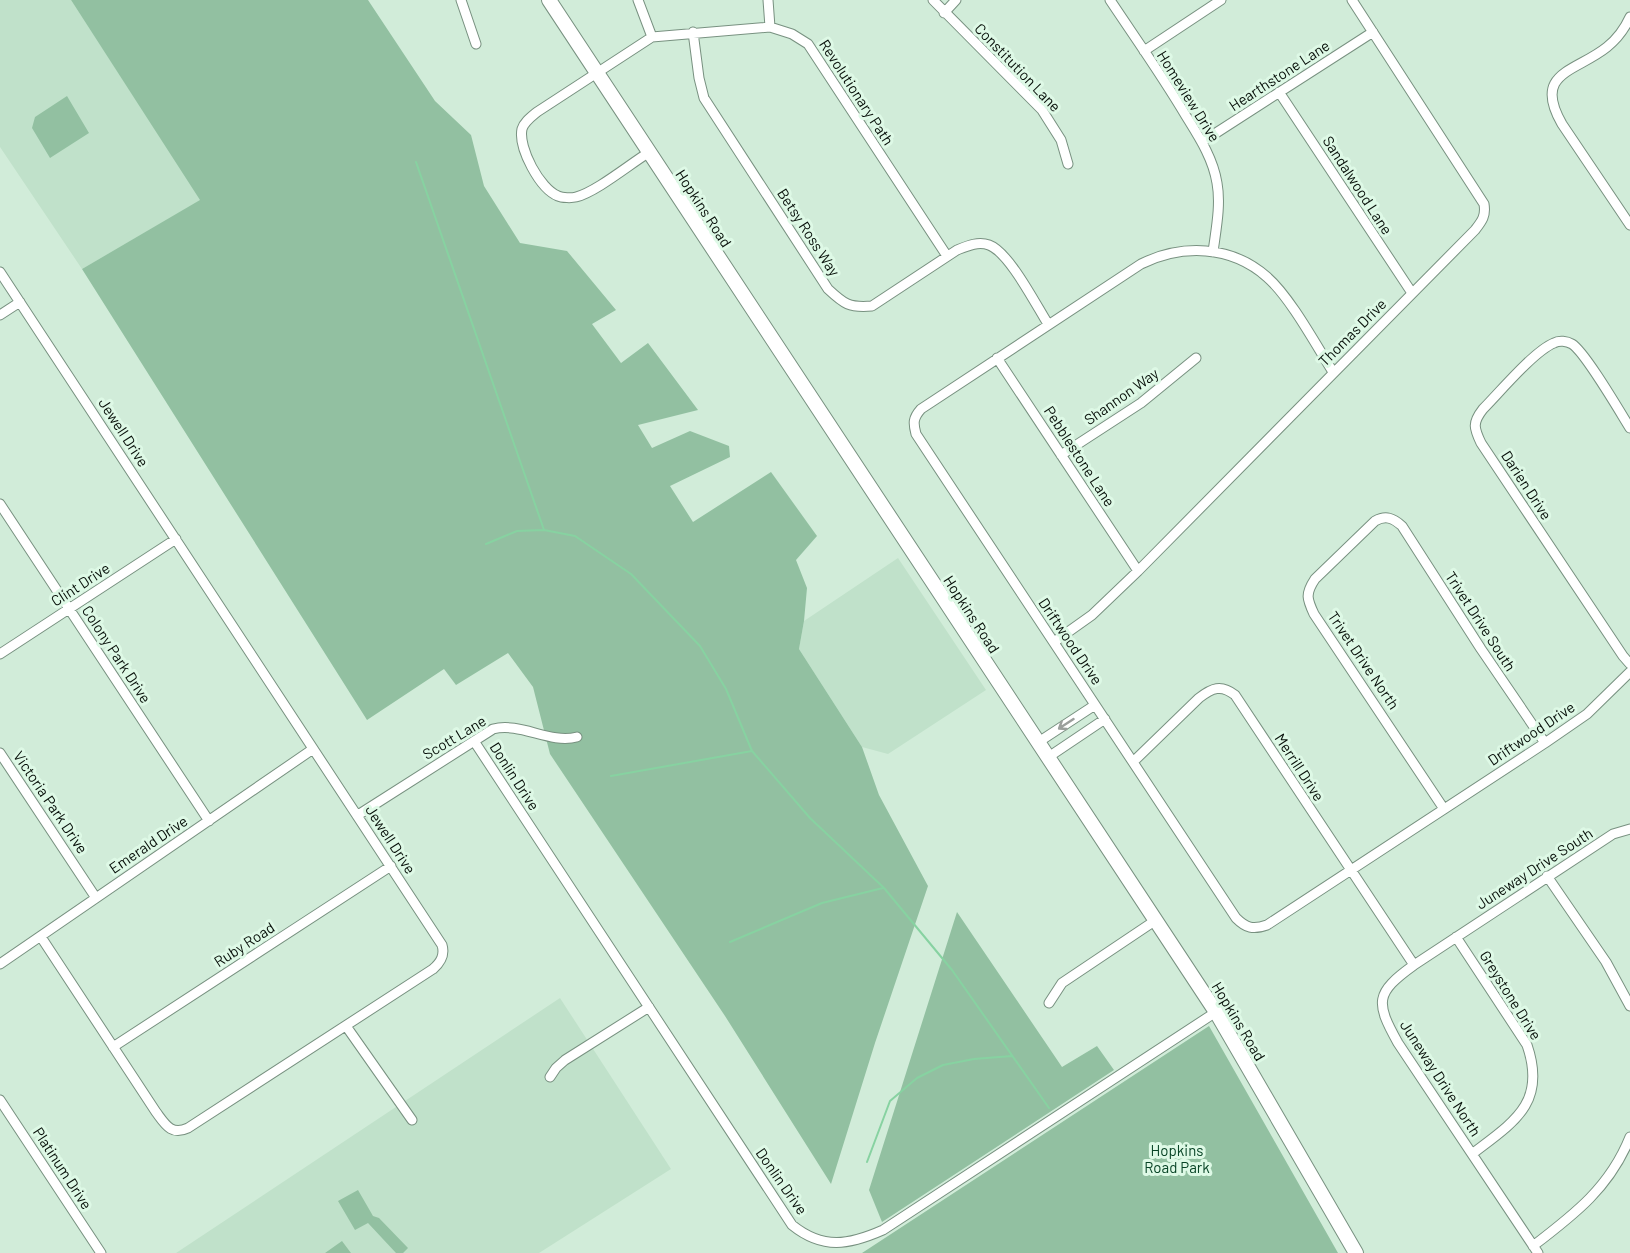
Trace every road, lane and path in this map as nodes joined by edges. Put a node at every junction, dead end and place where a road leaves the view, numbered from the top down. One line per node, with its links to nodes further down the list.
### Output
1 (461, 0): 16 (street)
2 (549, 0): 18 (street, Hopkins Road)
3 (638, 0): 15 (street)
4 (768, 0): 12 (street)
5 (933, 0): 10 (street, Constitution Lane)
6 (956, 0): 10 (street)
7 (1110, 0): 17 (street, Homeview Drive)
8 (1221, 0): 17 (street)
9 (1352, 0): 14 (street, Thomas Drive)
10 (944, 13): 22 (street, Constitution Lane)
11 (1630, 16): 23 (street)
12 (770, 27): 13 (street, Revolutionary Path); 25 (street, Revolutionary Path)
13 (693, 32): 15 (street, Revolutionary Path); 25 (street, Betsy Ross Way)
14 (1372, 32): 19 (street, Hearthstone Lane); 27 (street, Thomas Drive)
15 (652, 37): 18 (street, Revolutionary Path)
16 (476, 44)
17 (1144, 51): 20 (street, Homeview Drive)
18 (596, 73): 21 (street, Hopkins Road); 21 (street, Revolutionary Path)
19 (1279, 92): 20 (street, Hearthstone Lane); 27 (street, Sandalwood Lane)
20 (1202, 142): 24 (street, Homeview Drive)
21 (648, 153): 49 (street, Hopkins Road)
22 (1068, 164)
23 (1630, 225)
24 (1213, 252): 30 (street, Driftwood Drive); 33 (street, Driftwood Drive)
25 (947, 256): 30 (street, Betsy Ross Way)
26 (0, 272): 28 (street, Jewell Drive)
27 (1412, 293): 33 (street, Thomas Drive)
28 (20, 302): 29 (street); 38 (street, Jewell Drive)
29 (0, 315)
30 (1048, 324): 31 (street, Driftwood Drive)
31 (997, 358): 35 (street, Pebblestone Lane); 41 (street, Driftwood Drive)
32 (1196, 358): 35 (street, Shannon Way)
33 (1334, 372): 39 (street, Thomas Drive)
34 (1630, 428): 43 (street, Darien Drive)
35 (1060, 455): 39 (street, Pebblestone Lane)
36 (0, 504): 40 (street, Colony Park Drive)
37 (1391, 518): 50 (street, Trivet Drive South); 55 (street, Trivet Drive North)
38 (176, 539): 40 (street, Clint Drive); 51 (street, Jewell Drive)
39 (1138, 571): 41 (street, Thomas Drive)
40 (69, 609): 42 (street, Clint Drive); 57 (street, Colony Park Drive)
41 (1054, 642): 45 (street, Driftwood Drive)
42 (0, 654)
43 (1630, 664)
44 (1630, 672): 50 (street, Driftwood Drive)
45 (1095, 705): 46 (street, Driftwood Drive); 49 (street, one-way to 49)
46 (1105, 719): 53 (street); 54 (street, Driftwood Drive)
47 (577, 736): 48 (street, Scott Lane)
48 (474, 741): 56 (street, Scott Lane); 70 (street, Donlin Drive)
49 (1037, 743): 53 (street, Hopkins Road)
50 (1545, 743): 55 (street, Driftwood Drive)
51 (313, 749): 56 (street, Jewell Drive); 57 (street, Emerald Drive)
52 (0, 753): 62 (street, Victoria Park Drive)
53 (1047, 758): 63 (street, Hopkins Road)
54 (1133, 762): 60 (street, Driftwood Drive); 60 (street, Merrill Drive)
55 (1444, 809): 60 (street, Driftwood Drive)
56 (358, 815): 59 (street, Jewell Drive)
57 (209, 821): 62 (street, Emerald Drive)
58 (1630, 829): 61 (street, Juneway Drive South)
59 (391, 866): 72 (street, Jewell Drive); 73 (street, Ruby Road)
60 (1350, 871): 67 (street, Merrill Drive)
61 (1547, 876): 65 (street, Juneway Drive South); 69 (street)
62 (96, 898): 64 (street, Emerald Drive)
63 (1156, 920): 68 (street); 71 (street, Hopkins Road)
64 (41, 937): 66 (street, Emerald Drive); 73 (street, Jewell Drive)
65 (1456, 937): 67 (street, Juneway Drive North); 78 (street, Greystone Drive)
66 (0, 964)
67 (1413, 966): 78 (street, Juneway Drive North)
68 (1050, 1002)
69 (1630, 1006)
70 (649, 1007): 74 (street); 79 (street, Donlin Drive)
71 (1216, 1012): 79 (street, Donlin Drive); 83 (street, Hopkins Road)
72 (346, 1026): 73 (street, Jewell Drive); 76 (street)
73 (113, 1047)
74 (550, 1077)
75 (0, 1100): 81 (street, Platinum Drive)
76 (412, 1120)
77 (1630, 1137): 80 (street)
78 (1472, 1154): 80 (street, Juneway Drive North)
79 (835, 1243): 82 (street)
80 (1535, 1249)
81 (101, 1253)
82 (829, 1253)
83 (1356, 1253)

